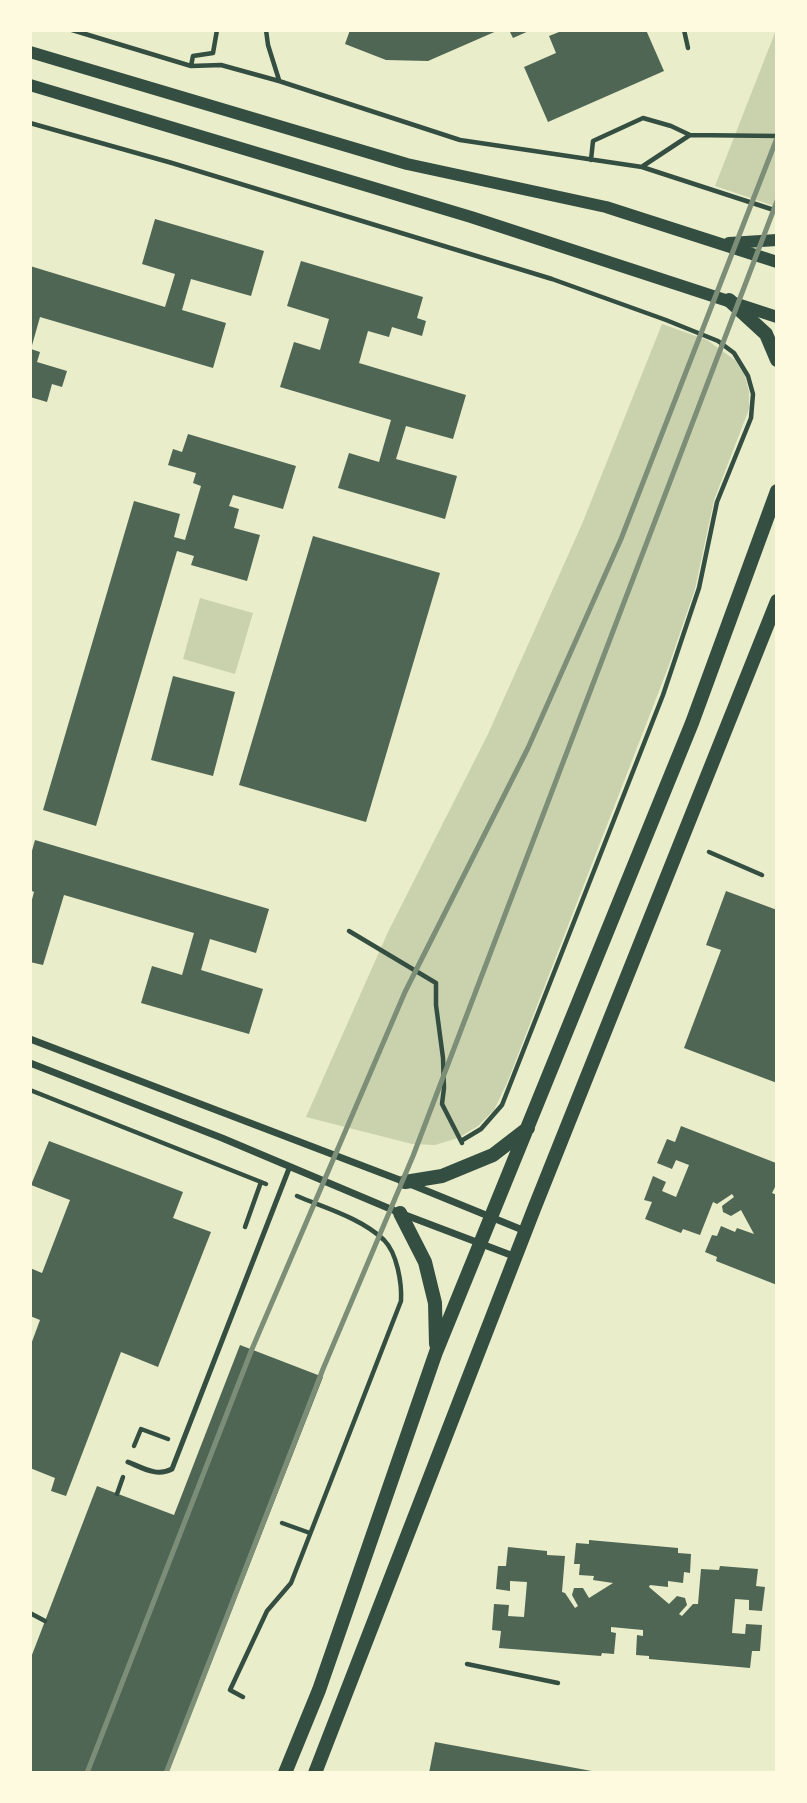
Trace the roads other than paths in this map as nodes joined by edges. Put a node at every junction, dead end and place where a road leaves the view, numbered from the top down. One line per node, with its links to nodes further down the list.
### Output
1 (30, 52): 4 (street)
2 (30, 85): 6 (street)
3 (777, 240): 4 (street)
4 (721, 243): 5 (street)
5 (777, 262)
6 (729, 300): 7 (street); 8 (main road)
7 (777, 317)
8 (777, 360)
9 (777, 491): 13 (main road)
10 (777, 601): 18 (main road)
11 (30, 1039): 15 (street)
12 (30, 1063): 14 (street)
13 (529, 1127): 15 (main road); 17 (main road)
14 (290, 1166): 16 (street); 22 (lane)
15 (405, 1182): 17 (street)
16 (400, 1213): 19 (street); 21 (main road)
17 (491, 1219): 18 (street); 19 (main road)
18 (526, 1232): 20 (main road)
19 (481, 1243): 20 (street); 21 (main road)
20 (516, 1257): 24 (main road)
21 (436, 1352): 23 (main road)
22 (128, 1462)
23 (285, 1773)
24 (315, 1773)

